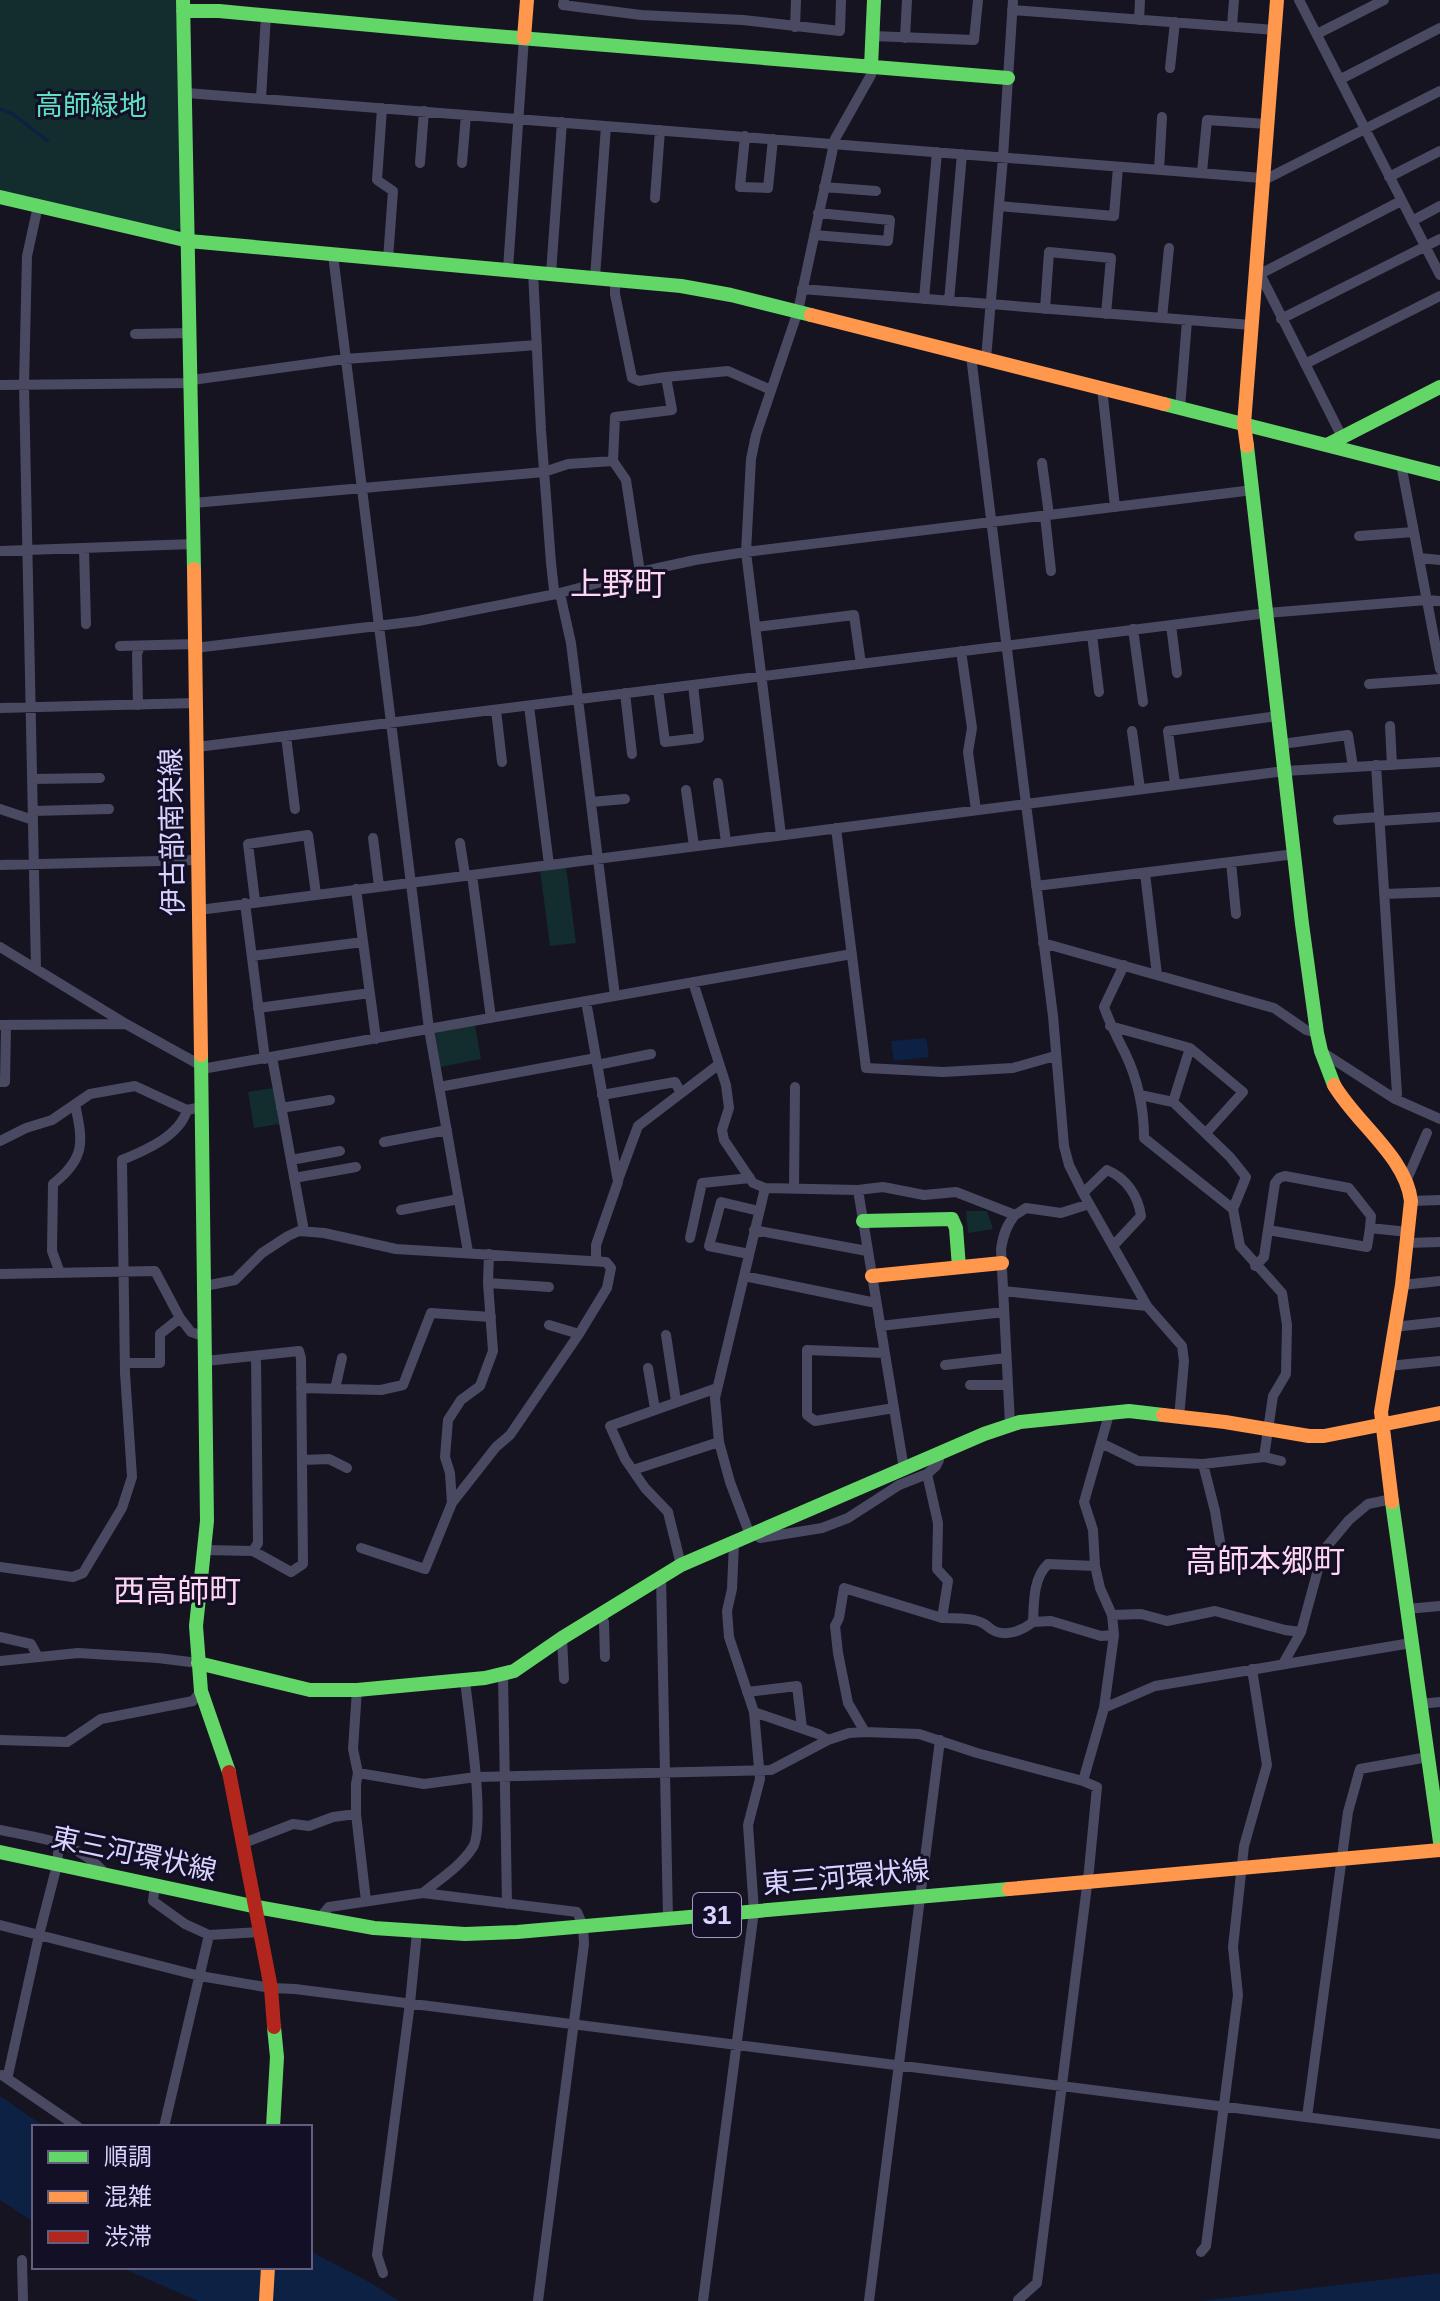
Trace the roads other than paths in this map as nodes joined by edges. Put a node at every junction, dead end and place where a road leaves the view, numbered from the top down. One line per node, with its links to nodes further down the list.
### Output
1 (527, 0): 26 (street)
2 (564, 0): 14 (street)
3 (796, 0): 21 (street)
4 (841, 0): 21 (street)
5 (874, 0): 25 (street)
6 (907, 0): 27 (street)
7 (978, 0): 27 (street)
8 (1140, 0): 18 (street)
9 (1234, 0): 20 (street)
10 (1277, 0): 23 (street)
11 (1299, 0): 24 (street)
12 (1384, 0): 24 (street)
13 (183, 5): 16 (street); 33 (street, 伊古部南栄線)
14 (603, 5): 21 (street)
15 (1012, 5): 18 (street); 30 (street)
16 (220, 6): 17 (street)
17 (266, 15): 26 (street); 34 (street)
18 (1139, 20): 19 (street)
19 (1175, 22): 20 (street); 29 (street)
20 (1232, 26): 23 (street)
21 (795, 27)
22 (1440, 28): 31 (street)
23 (1274, 30): 41 (street)
24 (1317, 34): 31 (street)
25 (873, 36): 27 (street); 28 (street)
26 (524, 38): 28 (street); 39 (street)
27 (905, 38)
28 (871, 67): 30 (street); 47 (street)
29 (1170, 68)
30 (1008, 78): 51 (street)
31 (1341, 79): 43 (street)
32 (1440, 91): 43 (street)
33 (187, 93): 34 (street); 71 (street, 伊古部南栄線)
34 (261, 98): 35 (street)
35 (382, 108): 36 (street); 75 (street)
36 (424, 111): 37 (street); 52 (street)
37 (466, 115): 39 (street); 53 (street)
38 (1162, 117): 55 (street)
39 (519, 119): 40 (street); 76 (street)
40 (562, 122): 42 (street); 78 (street)
41 (1267, 124): 56 (street); 58 (street)
42 (606, 126): 44 (street); 81 (street)
43 (1366, 129): 57 (street); 58 (street)
44 (660, 130): 45 (street); 62 (street)
45 (745, 136): 46 (street); 46 (street)
46 (773, 139): 47 (street)
47 (834, 143): 49 (street); 59 (street)
48 (1440, 151): 57 (street)
49 (937, 152): 50 (street); 85 (street)
50 (962, 154): 51 (street); 86 (street)
51 (1003, 157): 54 (street); 65 (street)
52 (420, 163)
53 (462, 163)
54 (1118, 167): 55 (street); 65 (street)
55 (1159, 170): 56 (street)
56 (1202, 172): 58 (street)
57 (1389, 177): 63 (street)
58 (1262, 178): 79 (street)
59 (824, 187): 60 (street); 67 (street)
60 (876, 191)
61 (0, 197): 64 (street)
62 (655, 198)
63 (1401, 201): 68 (street); 79 (street)
64 (38, 206): 71 (street); 104 (street)
65 (999, 206): 87 (street)
66 (1440, 206): 68 (street)
67 (818, 213): 69 (street); 69 (street)
68 (1412, 221): 72 (street)
69 (814, 235): 83 (street)
70 (1440, 239): 72 (street)
71 (189, 241): 74 (street); 95 (street, 伊古部南栄線)
72 (1425, 247): 80 (street); 92 (street)
73 (1169, 248): 91 (street)
74 (333, 255): 75 (street); 99 (street)
75 (388, 259): 76 (street)
76 (508, 269): 77 (street)
77 (533, 272): 78 (street); 97 (street)
78 (551, 273): 81 (street)
79 (1257, 274): 92 (street); 94 (street)
80 (1440, 275)
81 (595, 277): 82 (street)
82 (615, 279): 89 (street); 101 (street)
83 (802, 289): 85 (street); 89 (street)
84 (1440, 296): 100 (street)
85 (924, 299): 86 (street)
86 (949, 301): 87 (street)
87 (991, 303): 88 (street); 98 (street)
88 (1045, 309): 90 (street); 90 (street)
89 (798, 311): 98 (street); 107 (street)
90 (1106, 314): 91 (street)
91 (1162, 318): 93 (street)
92 (1281, 319): 100 (street)
93 (1187, 321): 94 (street); 108 (street)
94 (1251, 325): 109 (street)
95 (191, 333): 96 (street); 102 (street, 伊古部南栄線)
96 (135, 334)
97 (537, 345): 99 (street); 115 (street)
98 (978, 357): 106 (street); 122 (street)
99 (345, 359): 102 (street); 117 (street)
100 (1305, 364): 110 (street)
101 (666, 377): 107 (street); 112 (street)
102 (192, 382): 104 (street); 119 (street, 伊古部南栄線)
103 (0, 385): 104 (street)
104 (24, 385): 128 (street)
105 (1440, 387): 110 (street)
106 (1102, 388): 108 (street); 120 (street)
107 (771, 390): 129 (street)
108 (1180, 408): 109 (street)
109 (1244, 424): 111 (street); 118 (street)
110 (1342, 437): 111 (street)
111 (1327, 445): 114 (street)
112 (613, 461): 115 (street); 133 (street)
113 (1042, 463): 121 (street)
114 (1401, 464): 116 (street); 123 (street)
115 (544, 472): 117 (street); 134 (street)
116 (1440, 474)
117 (361, 487): 119 (street); 140 (street)
118 (1253, 490): 120 (street); 137 (street)
119 (193, 503): 125 (street, 伊古部南栄線)
120 (1115, 507): 121 (street)
121 (1047, 516): 122 (street); 132 (street)
122 (991, 523): 129 (street); 144 (street)
123 (1414, 532): 124 (street); 130 (street)
124 (1359, 536)
125 (193, 544): 126 (street); 147 (street, 伊古部南栄線)
126 (84, 549): 128 (street); 138 (street)
127 (0, 551): 128 (street)
128 (28, 551): 165 (street)
129 (746, 552): 133 (street); 141 (street)
130 (1420, 558): 131 (street); 135 (street)
131 (1440, 560)
132 (1051, 571)
133 (640, 572): 134 (street)
134 (556, 594): 140 (street); 159 (street)
135 (1426, 600): 136 (street); 137 (street); 150 (street)
136 (1440, 601)
137 (1267, 613): 139 (street); 167 (street)
138 (86, 624)
139 (1171, 625): 142 (street); 151 (street)
140 (379, 626): 147 (street); 168 (street)
141 (756, 627): 149 (street); 152 (street)
142 (1133, 629): 143 (street); 160 (street)
143 (1092, 635): 144 (street); 157 (street)
144 (1006, 645): 148 (street); 189 (street)
145 (120, 646): 146 (street)
146 (140, 646): 147 (street); 162 (street)
147 (195, 646): 161 (street, 伊古部南栄線)
148 (961, 651): 149 (street); 193 (street)
149 (861, 664): 152 (street)
150 (1440, 669)
151 (1177, 673)
152 (762, 676): 155 (street); 199 (street)
153 (1440, 679): 154 (street)
154 (1369, 684)
155 (693, 685): 156 (street); 156 (street)
156 (658, 689): 158 (street)
157 (1099, 692)
158 (625, 693): 159 (street); 174 (street)
159 (579, 699): 163 (street); 188 (street)
160 (1143, 702)
161 (196, 703): 162 (street); 173 (street, 伊古部南栄線)
162 (138, 705): 165 (street)
163 (529, 706): 166 (street); 210 (street)
164 (0, 708): 165 (street)
165 (31, 708): 182 (street)
166 (496, 710): 168 (street); 175 (street)
167 (1278, 716): 172 (street); 184 (street)
168 (391, 722): 171 (street); 213 (street)
169 (1390, 726): 178 (street)
170 (1132, 731): 185 (street)
171 (286, 736): 173 (street); 192 (street)
172 (1282, 744): 179 (street); 180 (street)
173 (197, 747): 206 (street, 伊古部南栄線)
174 (632, 754)
175 (502, 762)
176 (1440, 762): 178 (street)
177 (1376, 765): 178 (street); 179 (street); 196 (street)
178 (1392, 765)
179 (1353, 767): 180 (street)
180 (1285, 771): 184 (street); 204 (street)
181 (100, 778): 182 (street)
182 (32, 779): 194 (street)
183 (718, 783): 201 (street)
184 (1175, 784): 185 (street)
185 (1140, 789): 189 (street)
186 (686, 790): 203 (street)
187 (625, 799): 188 (street)
188 (591, 802): 205 (street)
189 (1026, 804): 193 (street); 215 (street)
190 (0, 809): 194 (street)
191 (109, 809): 194 (street)
192 (295, 809)
193 (976, 810): 198 (street)
194 (33, 815): 209 (street)
195 (1440, 817): 196 (street)
196 (1379, 819): 197 (street); 219 (street)
197 (1338, 820)
198 (836, 828): 199 (street); 226 (street)
199 (781, 835): 201 (street)
200 (373, 838): 214 (street)
201 (726, 842): 203 (street)
202 (460, 843): 212 (street)
203 (694, 846): 205 (street)
204 (1295, 854): 207 (street); 241 (street)
205 (598, 858): 210 (street); 233 (street)
206 (199, 860): 209 (street); 221 (street, 伊古部南栄線)
207 (1231, 862): 211 (street); 222 (street)
208 (0, 865): 209 (street)
209 (34, 865): 229 (street)
210 (549, 865): 212 (street)
211 (1145, 873): 215 (street); 230 (street)
212 (469, 875): 213 (street); 236 (street)
213 (411, 882): 214 (street); 240 (street)
214 (379, 886): 216 (street)
215 (1036, 886): 224 (street)
216 (356, 889): 218 (street); 223 (street)
217 (1440, 892): 219 (street)
218 (316, 894): 220 (street); 220 (street)
219 (1384, 894): 257 (street)
220 (250, 902): 221 (street); 227 (street)
221 (199, 910): 250 (street, 伊古部南栄線)
222 (1236, 914)
223 (363, 942): 227 (street); 232 (street)
224 (1043, 943): 228 (street); 246 (street)
225 (0, 947): 229 (street)
226 (852, 954): 231 (street); 246 (street)
227 (252, 956): 235 (street)
228 (1124, 965): 230 (street); 239 (street)
229 (36, 969): 237 (street)
230 (1157, 975): 241 (street)
231 (693, 982): 233 (street); 249 (street)
232 (370, 993): 235 (street); 242 (street)
233 (615, 996): 234 (street)
234 (586, 1001): 236 (street); 248 (street)
235 (258, 1008): 247 (street)
236 (491, 1018): 240 (street)
237 (126, 1024): 238 (street); 250 (street)
238 (3, 1025): 251 (street)
239 (1110, 1026): 243 (street); 256 (street)
240 (429, 1029): 242 (street); 252 (street)
241 (1317, 1033): 244 (street)
242 (376, 1039): 247 (street)
243 (1190, 1048): 259 (street); 266 (street)
244 (1321, 1051): 257 (street); 275 (street)
245 (651, 1054): 248 (street)
246 (1055, 1056): 280 (street)
247 (268, 1058): 250 (street); 262 (street)
248 (596, 1061): 252 (street); 255 (street)
249 (718, 1065): 254 (street); 274 (street)
250 (202, 1068): 261 (street, 伊古部南栄線)
251 (0, 1082)
252 (439, 1087): 265 (street)
253 (795, 1087): 278 (street)
254 (681, 1093): 255 (street); 276 (street)
255 (602, 1095): 276 (street)
256 (1140, 1095): 259 (street); 285 (street)
257 (1395, 1099): 264 (street)
258 (330, 1100): 262 (street)
259 (1173, 1102): 266 (street)
260 (75, 1104): 263 (street); 268 (street); 307 (street)
261 (202, 1107): 263 (street); 314 (street, 伊古部南栄線)
262 (281, 1108): 271 (street)
263 (187, 1110): 306 (street)
264 (1440, 1119)
265 (447, 1130): 269 (street); 281 (street)
266 (1206, 1133): 285 (street)
267 (1427, 1133): 275 (street)
268 (0, 1141)
269 (384, 1142)
270 (340, 1151): 271 (street)
271 (291, 1160): 273 (street)
272 (356, 1167): 273 (street)
273 (294, 1178): 293 (street)
274 (750, 1178): 277 (street); 294 (street)
275 (1407, 1179): 283 (street)
276 (618, 1182): 302 (street)
277 (765, 1188): 278 (street); 287 (street)
278 (794, 1189): 279 (street)
279 (858, 1190): 288 (street); 289 (street)
280 (1083, 1193): 284 (street); 297 (street)
281 (459, 1199): 286 (street); 299 (street)
282 (1440, 1200): 283 (street)
283 (1411, 1201): 295 (street)
284 (1089, 1204): 288 (street); 297 (street)
285 (1233, 1209): 304 (street)
286 (401, 1210)
287 (759, 1211): 291 (street); 301 (street)
288 (1015, 1215): 303 (street)
289 (863, 1221): 298 (street); 305 (street)
290 (1370, 1228): 292 (street); 292 (street); 295 (street)
291 (754, 1230): 298 (street); 301 (street)
292 (1268, 1230): 304 (street)
293 (304, 1231): 299 (street); 314 (street)
294 (690, 1238)
295 (1407, 1238): 296 (street); 313 (street)
296 (1440, 1242)
297 (1113, 1246): 318 (street)
298 (867, 1251): 310 (street)
299 (468, 1252): 300 (street)
300 (489, 1254): 302 (street); 312 (street)
301 (749, 1254): 309 (street)
302 (596, 1261): 326 (street)
303 (1002, 1263): 305 (street); 316 (street)
304 (1255, 1266): 352 (street)
305 (959, 1267): 310 (street)
306 (123, 1272): 307 (street); 321 (street); 335 (street)
307 (60, 1273): 308 (street)
308 (0, 1274)
309 (744, 1276): 317 (street); 342 (street)
310 (872, 1276): 317 (street)
311 (1440, 1281): 313 (street)
312 (488, 1283): 315 (street); 320 (street)
313 (1402, 1285): 324 (street)
314 (205, 1286): 328 (street, 伊古部南栄線)
315 (549, 1287)
316 (1003, 1291): 318 (street); 319 (street)
317 (876, 1303): 325 (street)
318 (1147, 1306): 349 (street)
319 (1004, 1312): 325 (street); 332 (street)
320 (491, 1317): 343 (street); 365 (street)
321 (180, 1318): 328 (street); 335 (street)
322 (1440, 1322): 324 (street)
323 (549, 1325): 326 (street)
324 (1394, 1325): 337 (street)
325 (880, 1326): 329 (street)
326 (579, 1334): 365 (street)
327 (666, 1335): 344 (street)
328 (206, 1337): 333 (street, 伊古部南栄線)
329 (885, 1353): 345 (street); 345 (street)
330 (256, 1356): 333 (street); 341 (street); 370 (street)
331 (342, 1358): 343 (street)
332 (1006, 1358): 336 (street); 340 (street)
333 (206, 1361): 369 (street, 伊古部南栄線)
334 (1440, 1361): 337 (street)
335 (125, 1363): 374 (street)
336 (945, 1365)
337 (1388, 1366): 351 (street)
338 (648, 1368): 346 (street)
339 (970, 1385): 340 (street)
340 (1008, 1385): 350 (street)
341 (301, 1388): 343 (street); 357 (street)
342 (717, 1388): 344 (street); 353 (street)
343 (335, 1389)
344 (676, 1401): 346 (street)
345 (894, 1408): 361 (street)
346 (655, 1409): 362 (street)
347 (1110, 1411): 349 (street); 350 (street); 354 (street)
348 (1440, 1413): 351 (street)
349 (1179, 1418): 352 (street)
350 (1010, 1424): 355 (street)
351 (1381, 1424): 352 (street); 364 (street)
352 (1268, 1429): 356 (street)
353 (719, 1442): 362 (street); 366 (street)
354 (1101, 1443): 359 (street); 373 (street)
355 (938, 1454): 361 (street); 363 (street)
356 (1264, 1457): 358 (street); 359 (street)
357 (302, 1460): 360 (street); 370 (street)
358 (1281, 1461)
359 (1203, 1464): 371 (street)
360 (347, 1468)
361 (904, 1469): 366 (street)
362 (633, 1470): 372 (street)
363 (927, 1474): 366 (street); 380 (street)
364 (1392, 1499): 377 (street); 382 (street)
365 (452, 1503): 368 (street)
366 (753, 1534): 367 (street)
367 (734, 1543): 372 (street); 398 (street)
368 (361, 1548)
369 (205, 1550): 370 (street); 390 (street, 伊古部南栄線)
370 (253, 1551)
371 (1222, 1554)
372 (681, 1565): 375 (street)
373 (1095, 1566): 379 (street); 381 (street)
374 (0, 1567)
375 (661, 1576): 378 (street); 411 (street)
376 (1440, 1606): 377 (street)
377 (1407, 1609): 386 (street)
378 (600, 1614): 385 (street); 388 (street)
379 (1112, 1615): 382 (street); 383 (street)
380 (942, 1618): 381 (street); 404 (street)
381 (1033, 1622): 383 (street)
382 (1301, 1632): 391 (street)
383 (1114, 1635): 401 (street)
384 (0, 1637): 387 (street)
385 (562, 1638): 393 (street); 394 (street)
386 (1411, 1643): 391 (street); 400 (street)
387 (38, 1657): 389 (street); 390 (street)
388 (605, 1657)
389 (0, 1661)
390 (198, 1663): 396 (street); 397 (street, 東三河環状線)
391 (1283, 1664): 392 (street)
392 (1252, 1669): 401 (street); 424 (street)
393 (503, 1675): 395 (street); 412 (street)
394 (564, 1679)
395 (465, 1680): 396 (street); 413 (street)
396 (357, 1690): 410 (street)
397 (201, 1691): 405 (street); 419 (street, 東三河環状線)
398 (747, 1692): 402 (street); 403 (street)
399 (1440, 1702): 400 (street)
400 (1420, 1704): 408 (street)
401 (1104, 1708): 414 (street)
402 (754, 1712): 403 (street); 409 (street)
403 (802, 1728): 406 (street)
404 (865, 1732): 406 (street); 407 (street)
405 (0, 1740)
406 (828, 1740): 409 (street)
407 (940, 1740): 414 (street); 429 (street)
408 (1428, 1757): 417 (street); 422 (street)
409 (758, 1771): 411 (street); 433 (street)
410 (358, 1773): 413 (street); 415 (street)
411 (666, 1773): 412 (street); 435 (street)
412 (505, 1776): 413 (street); 431 (street)
413 (476, 1777): 428 (street)
414 (1083, 1781): 426 (street)
415 (356, 1814): 419 (street); 430 (street)
416 (0, 1830): 418 (street)
417 (1440, 1842)
418 (59, 1843): 423 (street); 425 (street)
419 (244, 1843): 432 (street, 東三河環状線)
420 (1440, 1850): 422 (street, 東三河環状線 / 31)
421 (0, 1852): 423 (street, 東三河環状線 / 31)
422 (1341, 1859): 424 (street, 東三河環状線 / 31); 451 (street)
423 (57, 1865): 425 (street, 東三河環状線 / 31); 440 (street)
424 (1241, 1868): 426 (street, 東三河環状線 / 31); 450 (street)
425 (106, 1874): 427 (street, 東三河環状線 / 31)
426 (1087, 1881): 429 (street, 東三河環状線 / 31); 449 (street)
427 (155, 1885): 432 (street, 東三河環状線 / 31); 441 (street)
428 (423, 1893): 430 (street); 431 (street)
429 (919, 1896): 433 (street, 東三河環状線 / 31); 447 (street)
430 (366, 1901): 434 (street)
431 (507, 1904): 437 (street)
432 (257, 1907): 434 (street, 東三河環状線 / 31); 438 (street)
433 (754, 1911): 435 (street, 東三河環状線 / 31); 446 (street)
434 (320, 1918): 439 (street, 東三河環状線 / 31)
435 (668, 1919): 437 (street, 東三河環状線 / 31)
436 (0, 1925): 440 (street)
437 (583, 1926): 439 (street, 東三河環状線 / 31); 445 (street)
438 (260, 1932): 441 (street); 443 (street)
439 (417, 1932): 444 (street)
440 (39, 1935): 442 (street); 448 (street)
441 (209, 1935): 442 (street)
442 (200, 1976): 443 (street); 453 (street)
443 (271, 1988): 444 (street); 454 (street)
444 (410, 2003): 445 (street); 459 (street)
445 (573, 2024): 446 (street); 463 (street)
446 (735, 2045): 447 (street); 464 (street)
447 (899, 2066): 449 (street); 465 (street)
448 (3, 2075): 452 (street)
449 (1062, 2086): 450 (street); 460 (street)
450 (1224, 2106): 451 (street); 456 (street)
451 (1307, 2117): 455 (street)
452 (75, 2125)
453 (164, 2125)
454 (273, 2125)
455 (1440, 2134)
456 (1201, 2252)
457 (22, 2260): 461 (street)
458 (268, 2269): 462 (street)
459 (383, 2273)
460 (1018, 2300)
461 (23, 2301)
462 (266, 2301)
463 (538, 2301)
464 (703, 2301)
465 (869, 2301)

